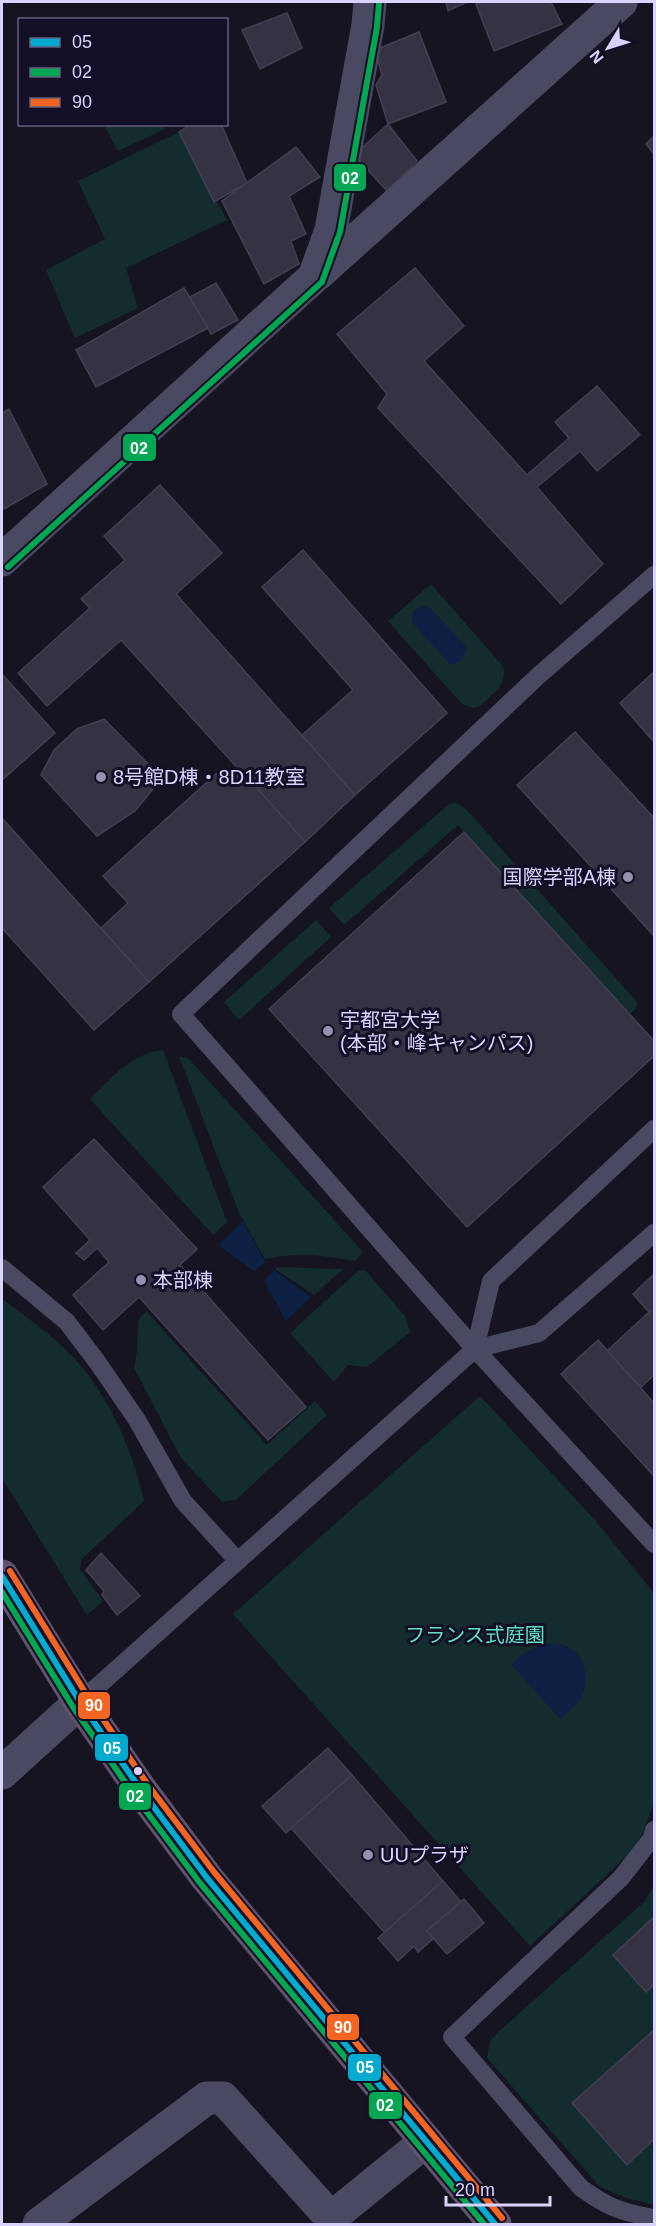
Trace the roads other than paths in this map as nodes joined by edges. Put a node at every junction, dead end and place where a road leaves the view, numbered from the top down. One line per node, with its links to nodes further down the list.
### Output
1 (370, 2): 3 (street)
2 (621, 2): 3 (street)
3 (314, 277): 4 (street)
4 (2, 560)
5 (654, 575): 9 (lane)
6 (654, 1129): 9 (lane)
7 (654, 1233): 9 (lane)
8 (2, 1268): 11 (lane)
9 (475, 1349): 10 (lane); 11 (lane)
10 (654, 1544)
11 (238, 1561): 13 (lane)
12 (2, 1576): 13 (highway)
13 (80, 1702): 14 (street); 16 (highway)
14 (2, 1773)
15 (654, 1830): 17 (lane)
16 (426, 2141): 18 (street); 19 (highway)
17 (654, 2218)
18 (39, 2224)
19 (495, 2224)

